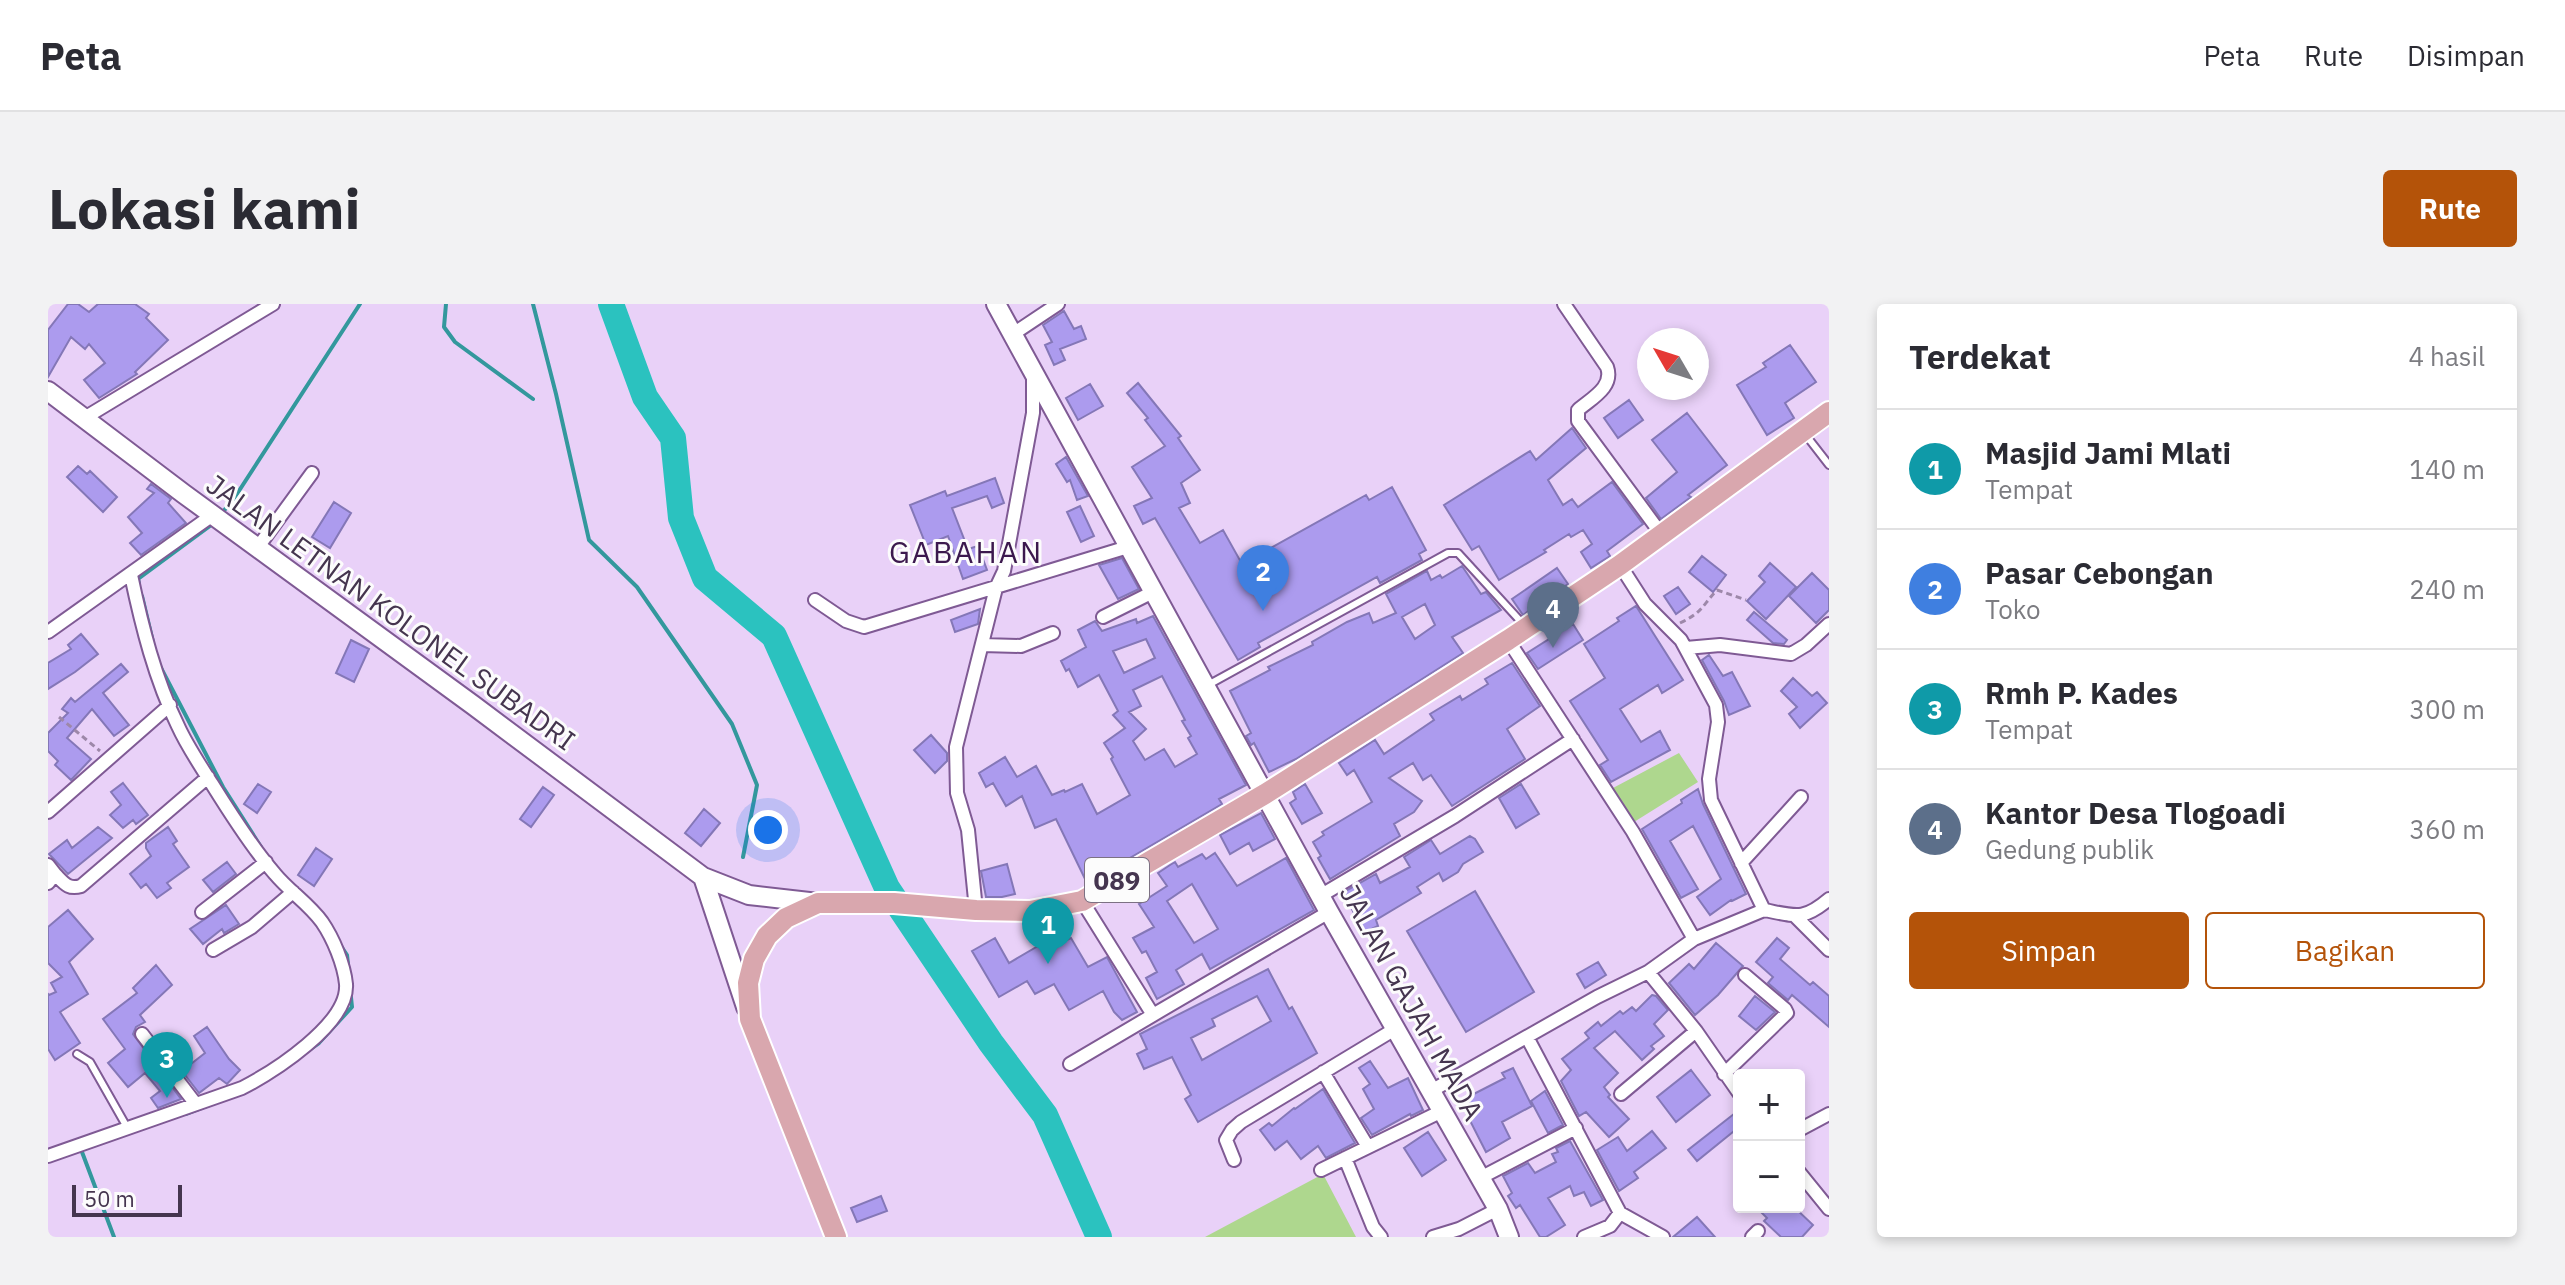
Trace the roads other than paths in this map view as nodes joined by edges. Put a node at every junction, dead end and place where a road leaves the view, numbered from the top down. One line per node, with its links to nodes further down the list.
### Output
1 (273, 304): 5 (street)
2 (996, 304): 6 (main road, JALAN GAJAH MADA)
3 (1058, 304): 6 (street)
4 (1564, 304): 15 (street)
5 (253, 309): 10 (street)
6 (1013, 334): 7 (main road, JALAN GAJAH MADA)
7 (1033, 375): 17 (main road, JALAN GAJAH MADA); 20 (street)
8 (48, 391): 10 (main road, JALAN LETNAN KOLONEL SUBADRI)
9 (1829, 412): 11 (main road)
10 (86, 417): 14 (main road, JALAN LETNAN KOLONEL SUBADRI)
11 (1803, 431): 12 (lane); 15 (main road)
12 (1829, 465)
13 (312, 473): 16 (street)
14 (214, 514): 16 (main road, JALAN LETNAN KOLONEL SUBADRI); 19 (street)
15 (1662, 535): 18 (main road)
16 (258, 547): 41 (main road, JALAN LETNAN KOLONEL SUBADRI)
17 (1128, 547): 20 (street); 21 (main road, JALAN GAJAH MADA)
18 (1620, 565): 25 (main road); 30 (street)
19 (131, 575): 26 (street); 32 (street)
20 (996, 588): 22 (street); 29 (street)
21 (1153, 592): 23 (street); 31 (main road, JALAN GAJAH MADA)
22 (815, 600)
23 (1103, 617)
24 (1829, 624): 30 (street)
25 (1526, 628): 28 (main road); 31 (lane)
26 (48, 632)
27 (1053, 633): 29 (street)
28 (1508, 640): 33 (street); 35 (main road)
29 (982, 645): 47 (street)
30 (1686, 648): 39 (street)
31 (1205, 686): 35 (main road, JALAN GAJAH MADA)
32 (170, 705): 34 (street); 37 (street)
33 (1573, 739): 46 (street); 51 (street)
34 (208, 777): 38 (street); 40 (street)
35 (1265, 794): 44 (main road, 089); 46 (main road, JALAN GAJAH MADA)
36 (1801, 797): 39 (street)
37 (48, 812)
38 (266, 862): 42 (street); 49 (street)
39 (1741, 863): 48 (street)
40 (50, 874)
41 (703, 877): 45 (main road, JALAN LETNAN KOLONEL SUBADRI); 57 (main road)
42 (293, 892): 52 (street); 69 (street)
43 (1829, 899): 50 (street)
44 (1082, 901): 47 (main road, 089); 56 (street)
45 (818, 903): 47 (main road, 089); 57 (main road, 089)
46 (1324, 904): 56 (street); 58 (main road, JALAN GAJAH MADA)
47 (976, 910)
48 (1764, 910): 50 (street); 51 (street)
49 (202, 912)
50 (1795, 916): 53 (street)
51 (1694, 939): 54 (street)
52 (213, 950)
53 (1829, 950)
54 (1648, 972): 59 (street); 61 (street)
55 (1745, 975): 65 (street)
56 (1153, 1015): 63 (street)
57 (750, 1019): 85 (main road, 089)
58 (1395, 1029): 64 (street); 67 (main road, JALAN GAJAH MADA)
59 (1696, 1031): 65 (street); 68 (street)
60 (142, 1034): 69 (street)
61 (1527, 1037): 67 (street); 73 (street)
62 (77, 1054): 74 (lane)
63 (1070, 1064)
64 (1323, 1072): 75 (street); 78 (street)
65 (1724, 1074): 66 (street)
66 (1733, 1085)
67 (1431, 1091): 70 (main road, JALAN GAJAH MADA)
68 (1621, 1094)
69 (195, 1103): 74 (street)
70 (1442, 1111): 75 (street); 80 (main road, JALAN GAJAH MADA)
71 (1829, 1114): 72 (street)
72 (1805, 1127)
73 (1576, 1128): 80 (street); 84 (street)
74 (128, 1129): 76 (street)
75 (1368, 1147): 77 (street)
76 (48, 1156)
77 (1345, 1158): 79 (street); 86 (street)
78 (1234, 1160)
79 (1321, 1170)
80 (1480, 1178): 82 (main road, JALAN GAJAH MADA)
81 (1805, 1179): 83 (street)
82 (1498, 1209): 87 (street); 88 (main road, JALAN GAJAH MADA)
83 (1829, 1209)
84 (1620, 1213): 89 (street); 90 (street)
85 (836, 1237)
86 (1381, 1237)
87 (1433, 1237)
88 (1509, 1237)
89 (1584, 1237)
90 (1663, 1237)

